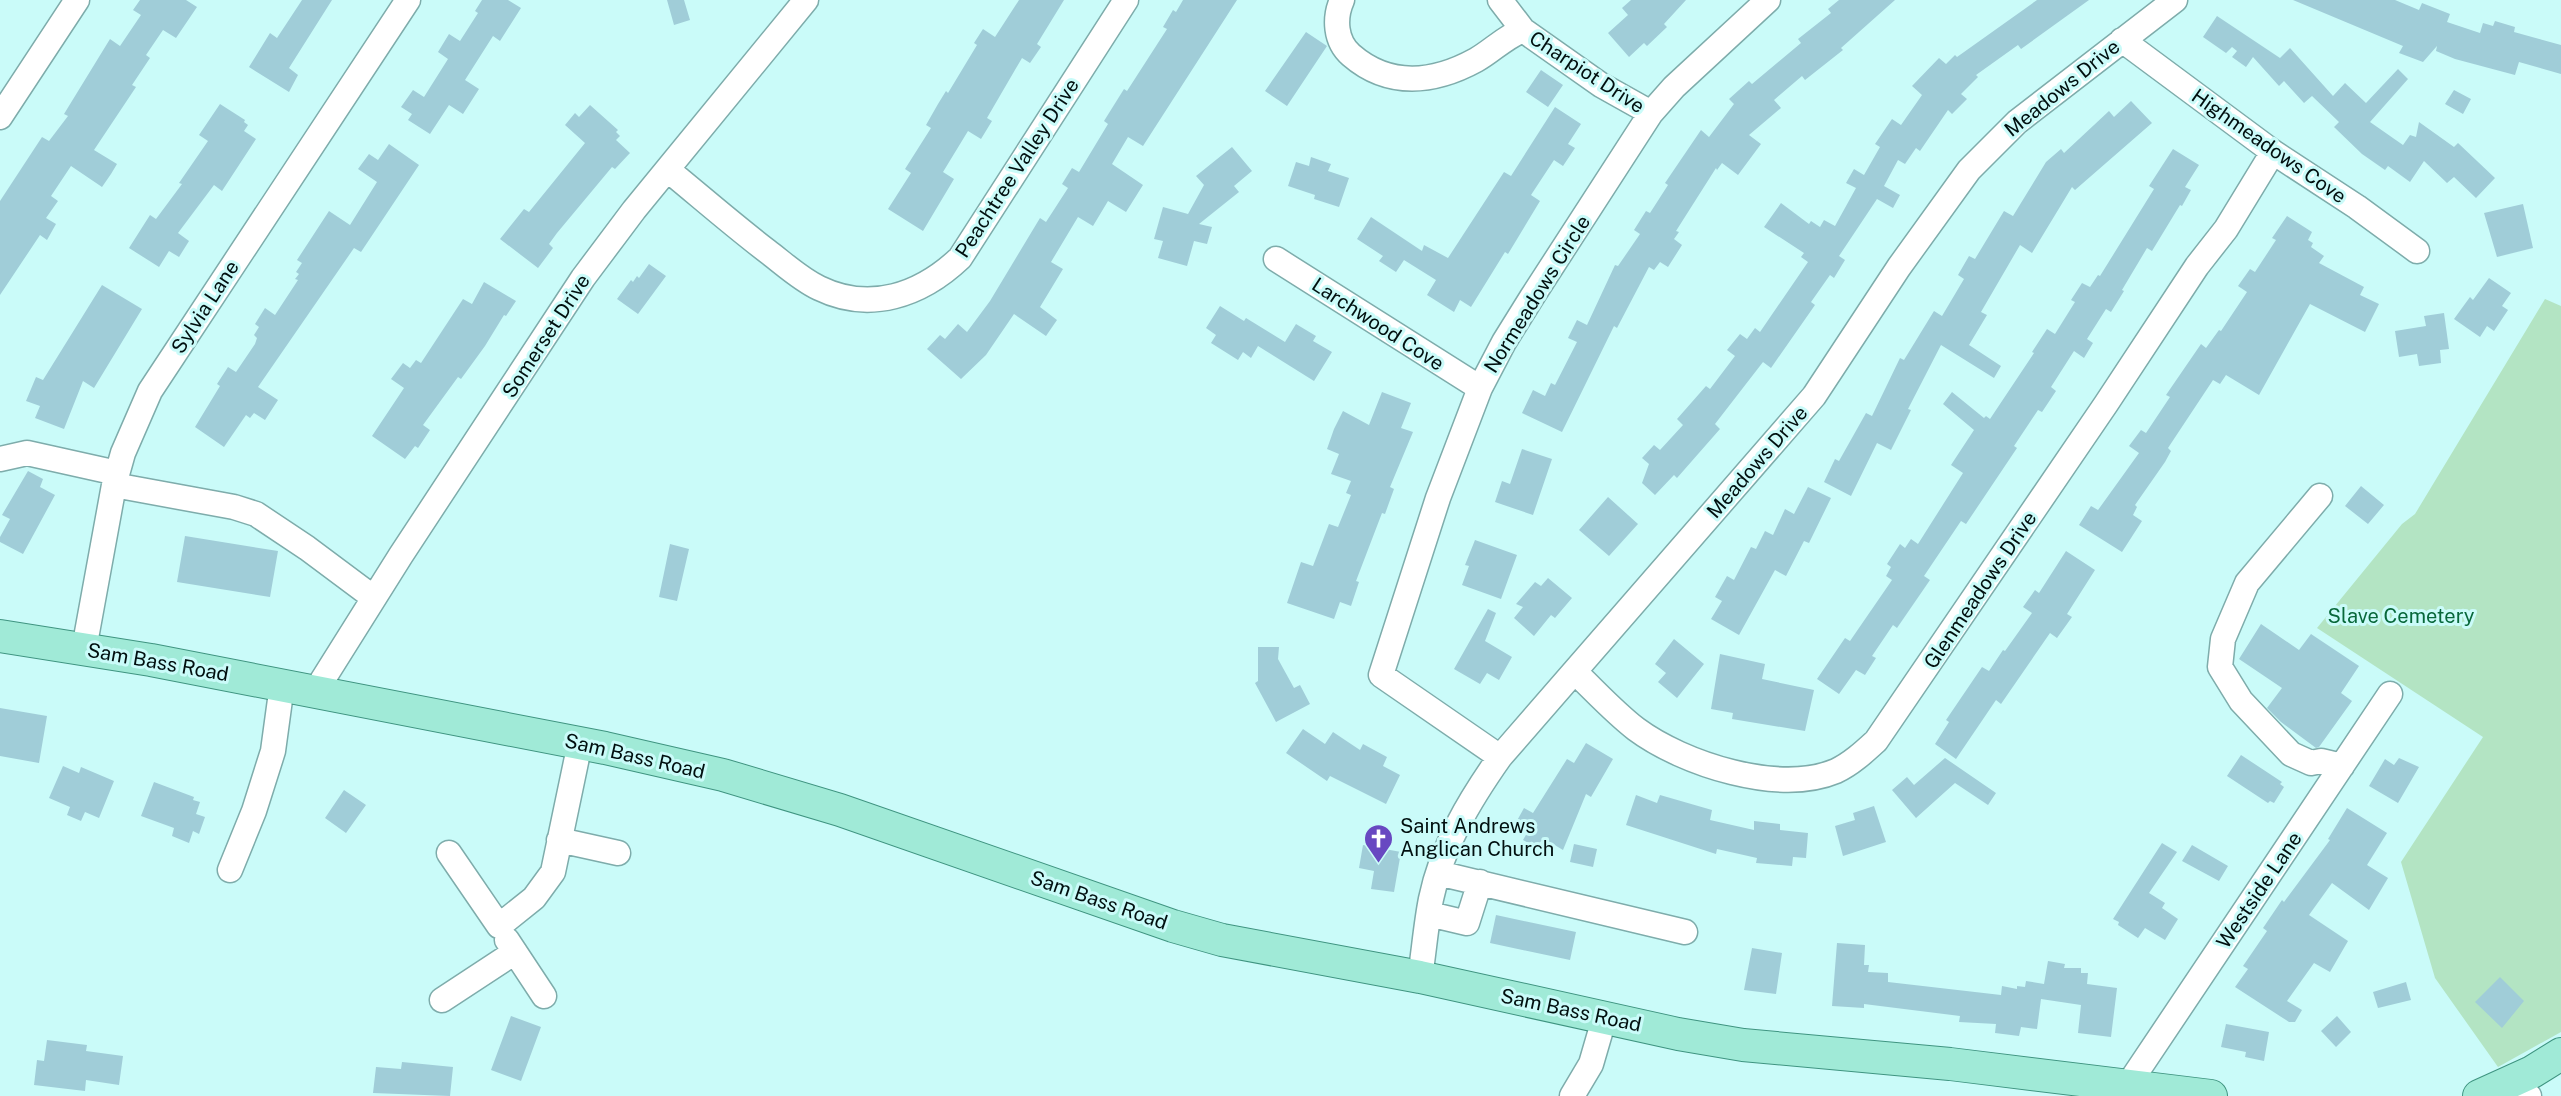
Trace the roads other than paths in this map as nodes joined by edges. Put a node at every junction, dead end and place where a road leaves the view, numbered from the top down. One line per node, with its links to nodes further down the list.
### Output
1 (76, 0): 12 (street)
2 (408, 0): 19 (street, Sylvia Lane)
3 (806, 0): 14 (street, Somerset Drive)
4 (1126, 0): 14 (street, Peachtree Valley Drive)
5 (1342, 0): 9 (street)
6 (1500, 0): 9 (street, Charpiot Drive)
7 (1768, 0): 11 (street, Normeadows Circle)
8 (2175, 0): 10 (street, Meadows Drive)
9 (1523, 30): 11 (street, Charpiot Drive)
10 (2122, 40): 13 (street, Highmeadows Cove); 24 (street, Meadows Drive)
11 (1651, 114): 17 (street, Normeadows Circle)
12 (0, 117)
13 (2274, 152): 15 (street, Highmeadows Cove); 24 (street, Glenmeadows Drive)
14 (668, 170): 21 (street, Somerset Drive)
15 (2417, 251)
16 (1276, 259): 17 (street, Larchwood Cove)
17 (1480, 388): 29 (street, Normeadows Circle)
18 (0, 459): 19 (street)
19 (116, 479): 21 (street); 23 (street, Sylvia Lane)
20 (2320, 496): 30 (street)
21 (374, 598): 26 (street, Somerset Drive)
22 (0, 636): 23 (main road, Sam Bass Road)
23 (84, 649): 25 (main road, Sam Bass Road)
24 (1575, 672): 29 (street, Meadows Drive)
25 (282, 686): 26 (main road, Sam Bass Road); 34 (street)
26 (315, 692): 28 (main road, Sam Bass Road)
27 (2390, 694): 30 (street, Westside Lane)
28 (580, 743): 31 (street); 41 (main road, Sam Bass Road)
29 (1500, 757): 35 (street, Meadows Drive)
30 (2342, 766): 46 (street, Westside Lane)
31 (559, 840): 33 (street); 38 (street)
32 (449, 853): 38 (street)
33 (618, 853)
34 (230, 870)
35 (1438, 873): 36 (street); 37 (street, Meadows Drive)
36 (1480, 882): 37 (street); 39 (street)
37 (1429, 914): 41 (street, Meadows Drive)
38 (499, 926): 40 (street)
39 (1685, 932)
40 (515, 952): 42 (street); 43 (street)
41 (1420, 977): 44 (main road, Sam Bass Road)
42 (544, 996)
43 (442, 1000)
44 (1605, 1016): 46 (main road, Sam Bass Road); 48 (street)
45 (2561, 1054): 47 (main road)
46 (2128, 1085): 49 (main road, Sam Bass Road)
47 (2522, 1088): 50 (main road)
48 (1572, 1096)
49 (2211, 1096)
50 (2479, 1096)

